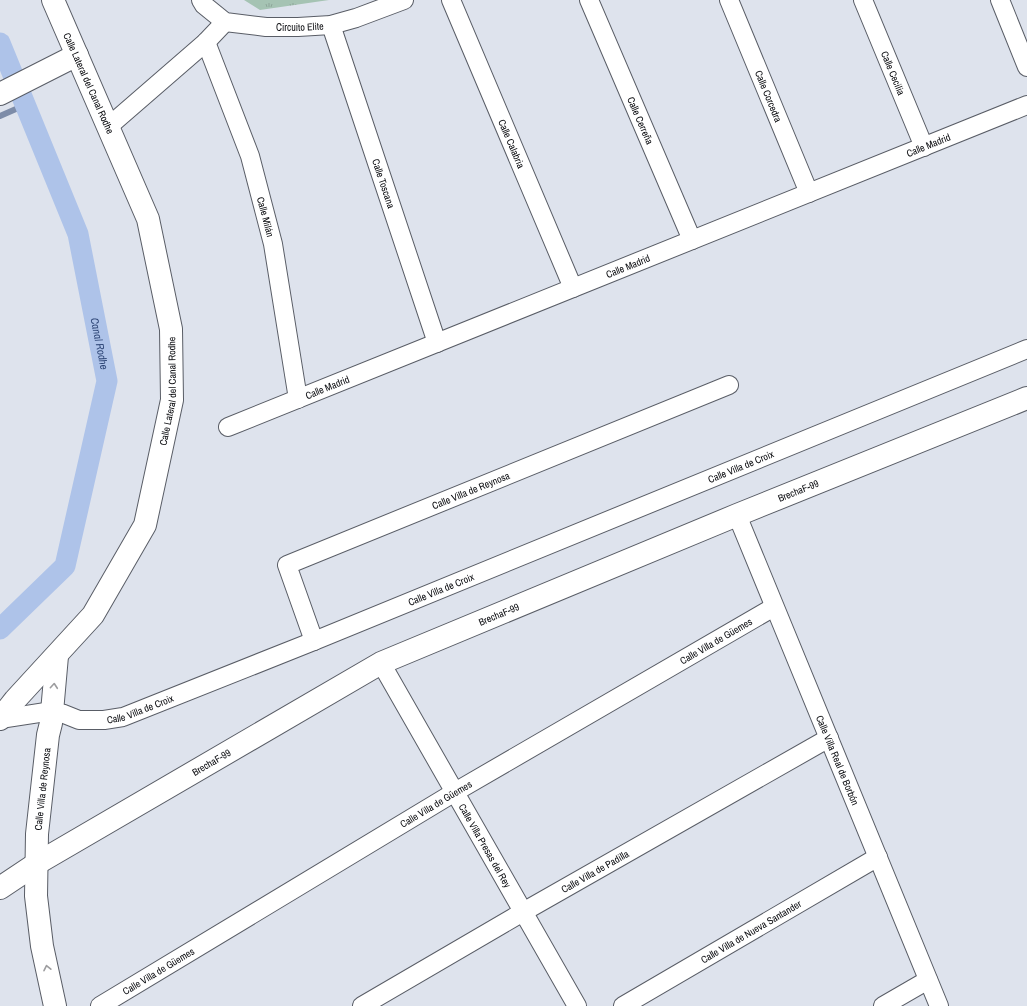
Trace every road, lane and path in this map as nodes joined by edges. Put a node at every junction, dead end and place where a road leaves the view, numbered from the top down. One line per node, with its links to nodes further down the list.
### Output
1 (53, 0): 12 (street, Calle Lateral del Canal Rodhe)
2 (201, 0): 9 (street)
3 (404, 0): 10 (street, Circuito Elite)
4 (451, 0): 20 (street, Calle Calabria)
5 (590, 0): 19 (street, Calle Cerreña)
6 (730, 0): 18 (street, Calle Corcedra)
7 (863, 0): 17 (street, Calle Cecilia)
8 (1000, 0): 13 (street)
9 (225, 22): 10 (street, Circuito Elite); 11 (street)
10 (331, 25): 21 (street, Calle Toscana)
11 (206, 42): 16 (street); 25 (street, Calle Milán)
12 (68, 59): 14 (street); 16 (street, Calle Lateral del Canal Rodhe)
13 (1027, 67)
14 (0, 94)
15 (1027, 105): 17 (street, Calle Madrid)
16 (108, 127): 30 (street, Calle Lateral del Canal Rodhe)
17 (924, 146): 18 (street, Calle Madrid)
18 (809, 193): 19 (street, Calle Madrid)
19 (692, 240): 20 (street, Calle Madrid)
20 (573, 288): 21 (street, Calle Madrid)
21 (437, 343): 25 (street, Calle Madrid)
22 (1027, 349): 29 (street, Calle Villa de Croix)
23 (729, 385): 29 (street, Calle Villa de Reynosa)
24 (1027, 398): 27 (street, BrechaF-99)
25 (298, 399): 26 (street, Calle Madrid)
26 (228, 427)
27 (737, 515): 28 (street, Calle Villa Real de Borbón); 31 (street, BrechaF-99)
28 (774, 607): 34 (street, Calle Villa Real de Borbón); 35 (street, Calle Villa de Güemes)
29 (314, 641): 32 (street, Calle Villa de Croix)
30 (57, 656): 32 (street, Calle Villa de Reynosa, one-way to 30); 33 (street)
31 (381, 663): 35 (street, Calle Villa Presas del Rey); 37 (street, BrechaF-99)
32 (52, 711): 33 (street); 37 (street, Calle Villa de Reynosa)
33 (0, 719)
34 (829, 738): 36 (street, Calle Villa Real de Borbón); 39 (street, Calle Villa de Padilla)
35 (455, 792): 39 (street, Calle Villa Presas del Rey); 42 (street, Calle Villa de Güemes)
36 (878, 857): 40 (street, Calle Villa Real de Borbón); 45 (street, Calle Villa de Nueva Santander)
37 (36, 864): 38 (street, BrechaF-99); 41 (street, Calle Villa de Reynosa, one-way to 37)
38 (0, 888)
39 (523, 912): 43 (street, Calle Villa de Padilla); 44 (street, Calle Villa Presas del Rey)
40 (928, 980): 46 (street); 47 (street, Calle Villa Real de Borbón)
41 (55, 1006)
42 (100, 1006)
43 (362, 1006)
44 (577, 1006)
45 (623, 1006)
46 (884, 1006)
47 (939, 1006)

